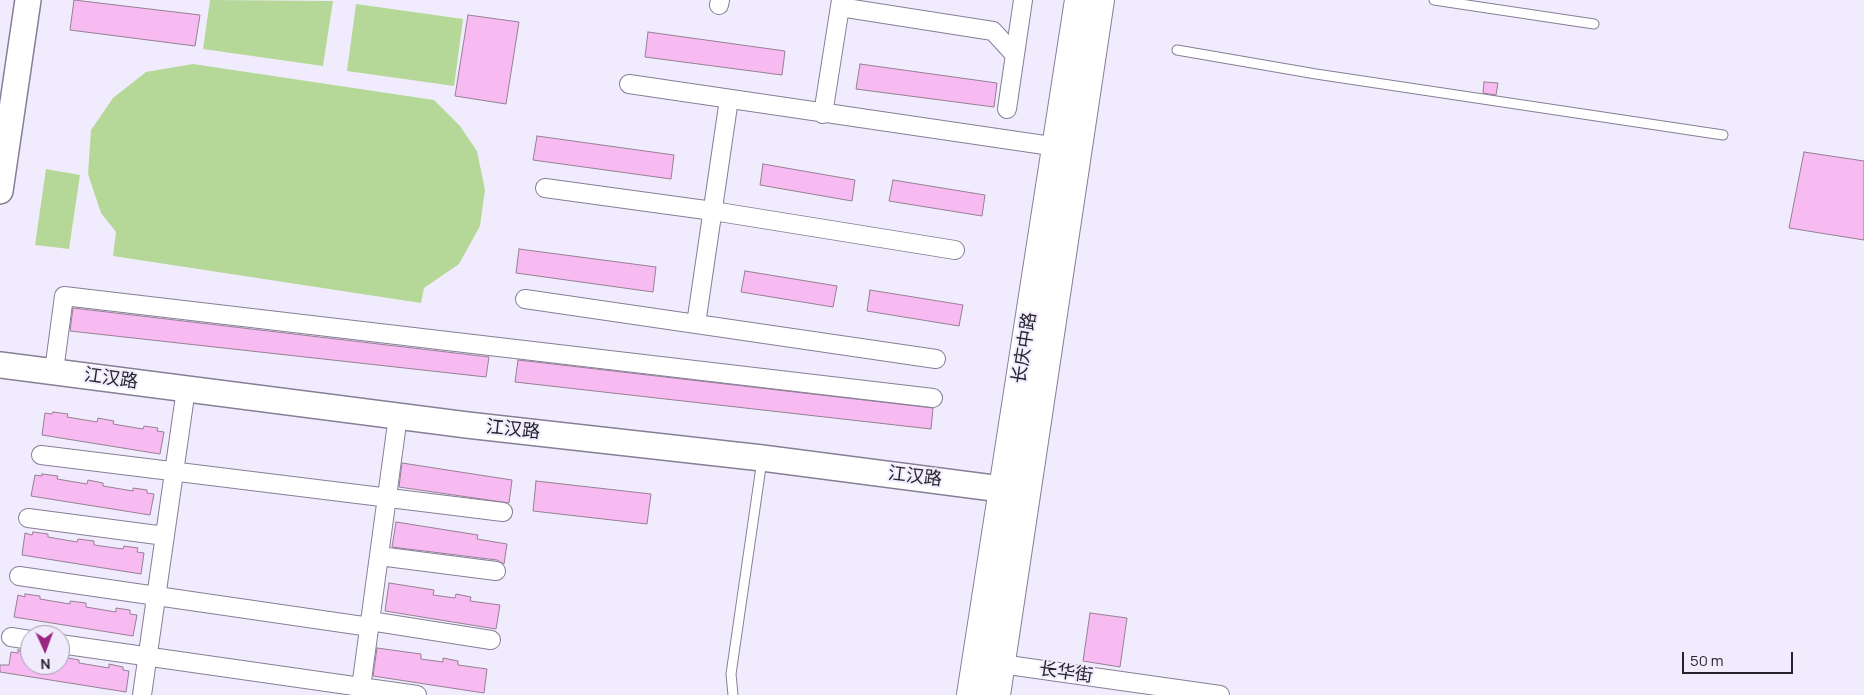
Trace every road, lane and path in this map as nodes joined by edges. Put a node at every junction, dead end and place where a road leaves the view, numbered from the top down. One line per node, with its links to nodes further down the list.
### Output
1 (28, 0): 17 (street)
2 (1023, 0): 9 (street)
3 (1079, 0): 15 (main road, 长庆中路)
4 (1100, 0): 31 (main road, 长庆中路)
5 (1434, 0): 7 (lane)
6 (840, 4): 9 (street); 13 (street)
7 (1594, 24)
8 (1177, 50): 14 (lane)
9 (1014, 54): 12 (street)
10 (629, 84): 11 (street)
11 (729, 99): 13 (street); 18 (street)
12 (1007, 109)
13 (823, 114): 15 (street)
14 (1723, 135)
15 (1058, 147): 31 (main road, 长庆中路)
16 (545, 188): 18 (street)
17 (0, 191)
18 (713, 211): 19 (street); 21 (street)
19 (955, 250)
20 (525, 299): 21 (street)
21 (696, 324): 22 (street)
22 (936, 359)
23 (0, 365): 24 (street, 江汉路)
24 (54, 371): 25 (street, 江汉路); 26 (street)
25 (186, 389): 27 (street, 江汉路); 30 (street)
26 (933, 398)
27 (398, 416): 29 (street, 江汉路); 32 (street)
28 (41, 455): 30 (street)
29 (762, 458): 31 (street, 江汉路); 50 (lane)
30 (174, 471): 32 (street); 35 (street)
31 (1014, 490): 46 (main road, 长庆中路); 51 (main road, 长庆中路)
32 (387, 498): 33 (street); 36 (street)
33 (503, 512)
34 (28, 518): 35 (street)
35 (165, 536): 39 (street)
36 (379, 556): 37 (street); 40 (street)
37 (496, 571)
38 (18, 576): 39 (street)
39 (156, 596): 40 (street); 45 (street)
40 (370, 624): 43 (street); 47 (street)
41 (11, 637): 42 (street)
42 (20, 638)
43 (491, 640)
44 (70, 645): 45 (street)
45 (147, 656): 47 (street); 48 (street)
46 (1001, 664): 52 (main road, 长庆中路); 53 (street, 长华街)
47 (360, 691): 49 (street)
48 (142, 695)
49 (417, 695)
50 (733, 695)
51 (971, 695)
52 (996, 695)
53 (1220, 695)

